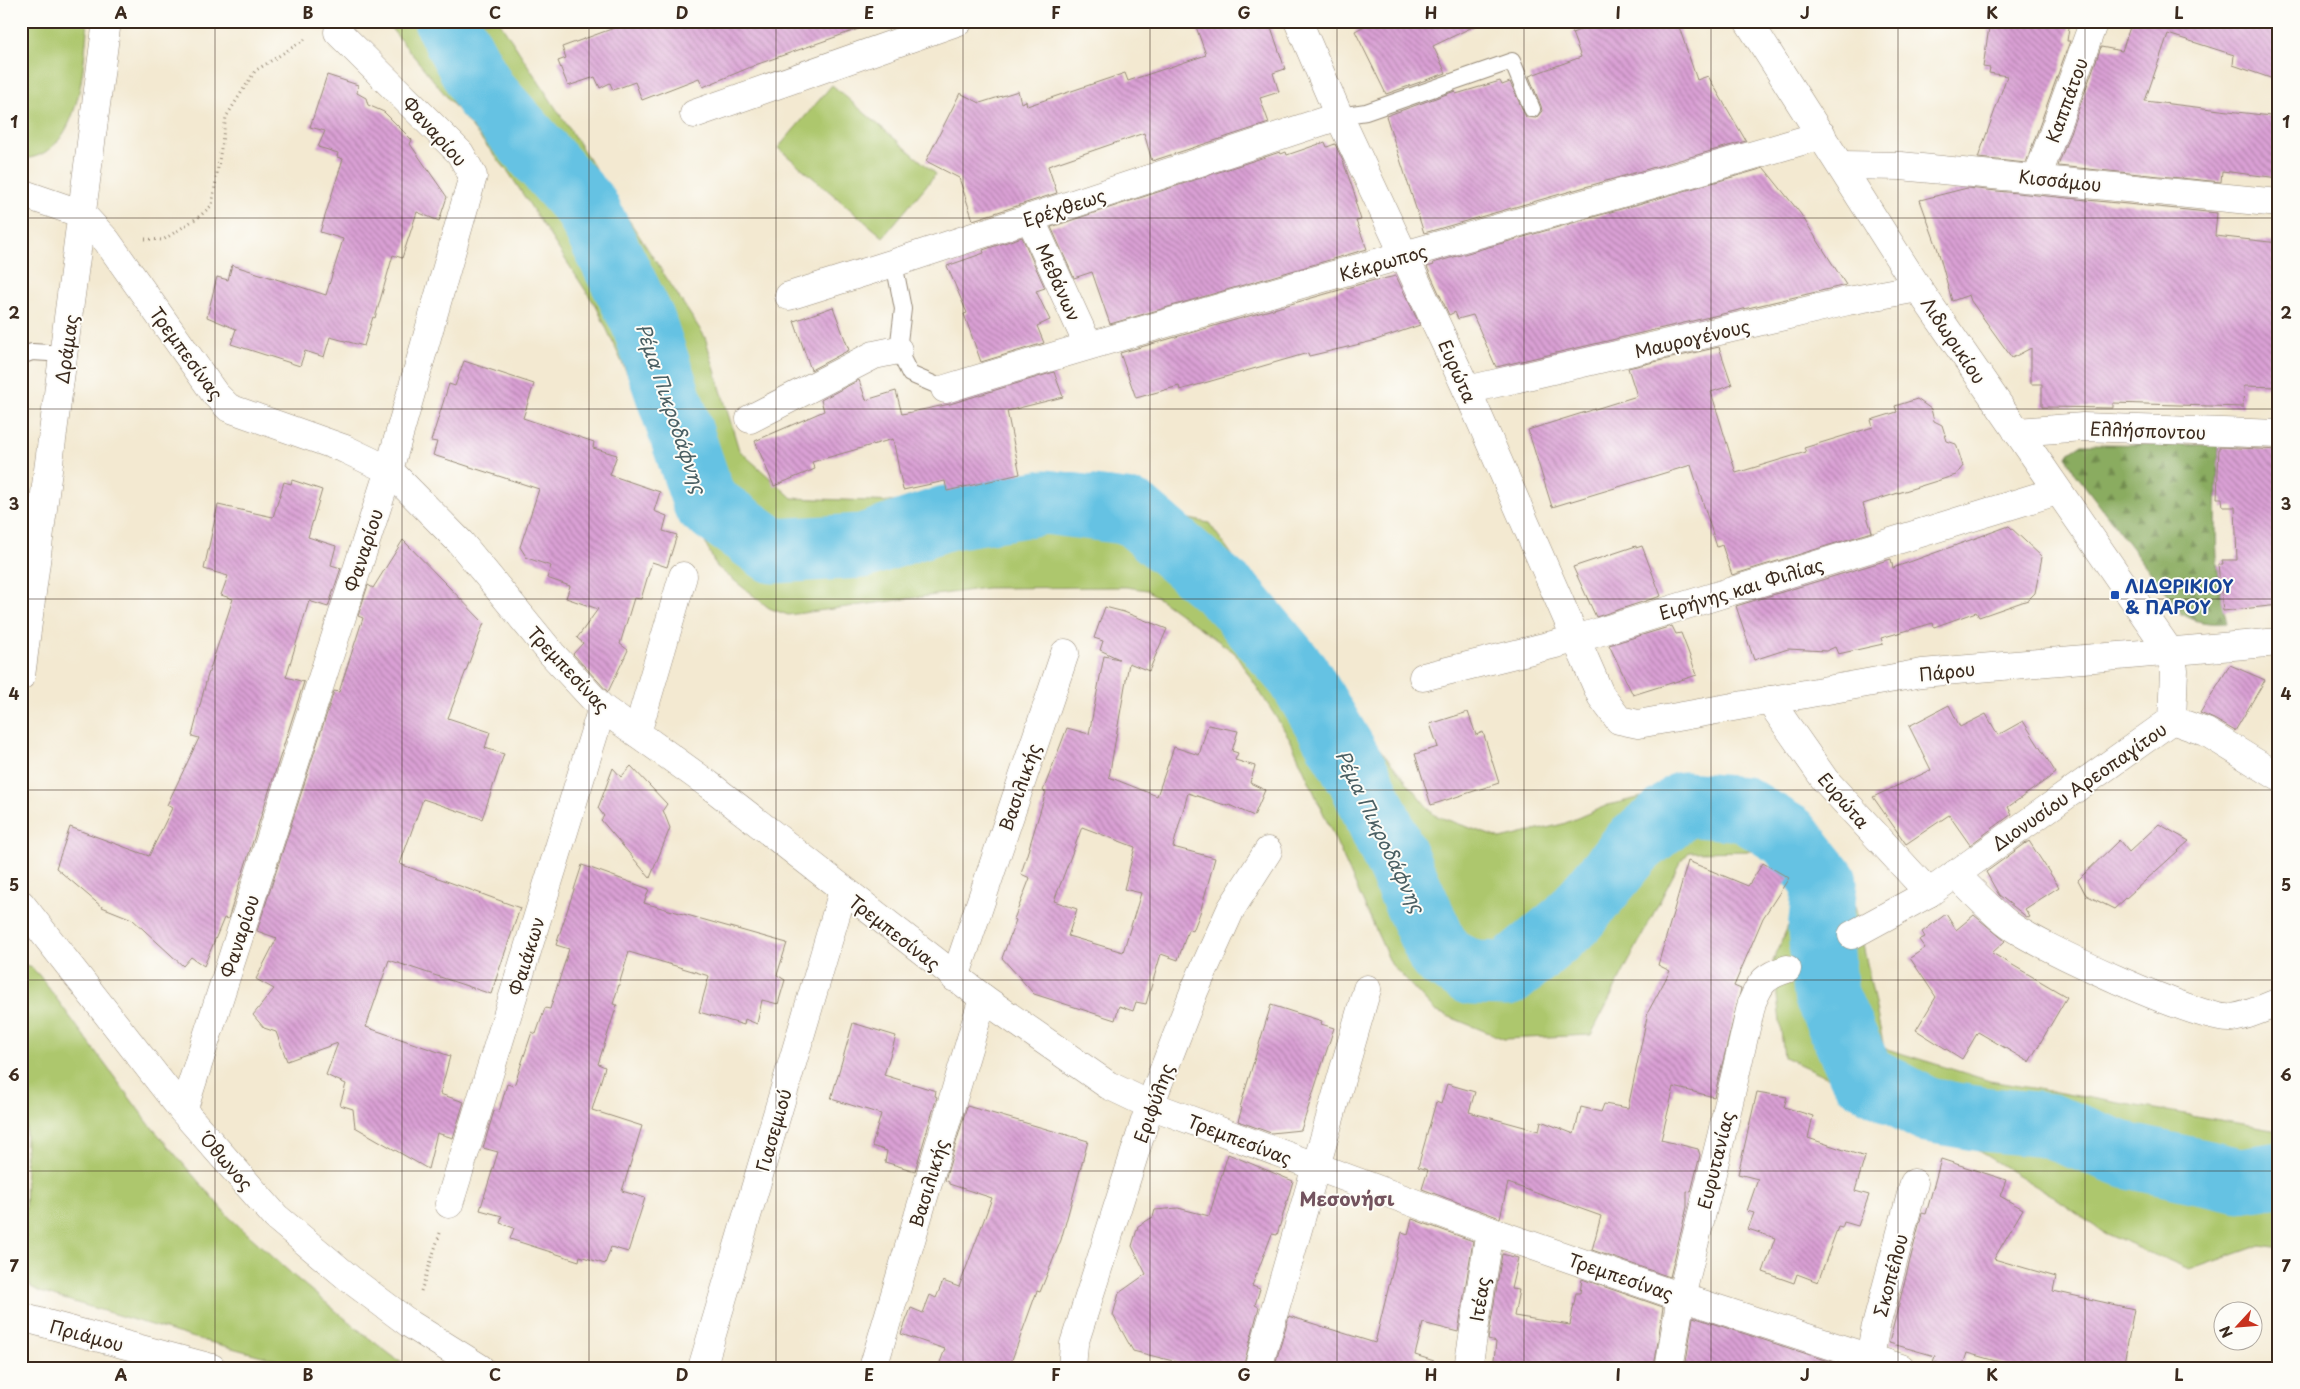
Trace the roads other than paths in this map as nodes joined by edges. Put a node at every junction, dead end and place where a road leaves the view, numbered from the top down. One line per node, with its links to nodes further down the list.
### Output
1 (108, 21): 16 (street, Δράμας)
2 (959, 21): 6 (street)
3 (1298, 21): 10 (street, Ευρώτα)
4 (1748, 21): 11 (street, Λιδωρικίου)
5 (2094, 21): 13 (street, Καππάτου)
6 (932, 26): 9 (street)
7 (338, 32): 31 (street, Φαναρίου)
8 (1532, 109): 10 (lane)
9 (694, 114)
10 (1338, 116): 17 (street, Ερέχθεως); 18 (street, Ευρώτα)
11 (1822, 136): 12 (street, Λιδωρικίου); 18 (street, Κέκρωπος)
12 (1842, 165): 13 (street, Κισσάμου); 20 (street, Λιδωρικίου)
13 (2037, 178): 15 (street, Κισσάμου)
14 (21, 193): 16 (street)
15 (2279, 202)
16 (82, 214): 24 (street, Δράμας); 31 (street, Τρεμπεσίνας)
17 (1030, 218): 19 (street, Ερέχθεως); 22 (street, Μεθάνων)
18 (1405, 255): 22 (street, Κέκρωπος); 27 (street, Ευρώτα)
19 (894, 264): 21 (street, Ερέχθεως); 23 (lane)
20 (1918, 288): 27 (street, Μαυρογένους); 29 (street, Λιδωρικίου)
21 (789, 296)
22 (1088, 345): 26 (street, Κέκρωπος)
23 (898, 350): 26 (lane); 28 (street)
24 (65, 354): 25 (lane); 38 (street, Δράμας)
25 (21, 356)
26 (945, 389)
27 (1467, 390): 34 (street, Ευρώτα)
28 (750, 419)
29 (2017, 432): 30 (street, Ελλήσποντου); 32 (street, Λιδωρικίου)
30 (2279, 434)
31 (388, 470): 41 (street, Τρεμπεσίνας); 58 (street, Φαναρίου)
32 (2057, 491): 34 (street, Ειρήνης και Φιλίας); 36 (street, Λιδωρικίου)
33 (683, 576): 44 (street)
34 (1576, 639): 39 (street, Ειρήνης και Φιλίας); 42 (street, Ευρώτα)
35 (2279, 642): 36 (street, Πάρου)
36 (2170, 652): 40 (street, Πάρου); 43 (street, Διονυσίου Αρεοπαγίτου)
37 (1064, 653): 53 (street, Βασιλικής)
38 (21, 676)
39 (1423, 677)
40 (1769, 700): 42 (street, Πάρου); 49 (street, Ευρώτα)
41 (602, 708): 44 (street, Τρεμπεσίνας); 61 (street, Φαιάκων)
42 (1618, 720)
43 (2172, 720): 45 (street); 47 (street, Διονυσίου Αρεοπαγίτου)
44 (637, 733): 48 (street, Τρεμπεσίνας)
45 (2279, 777)
46 (1268, 851): 57 (street, Εριφύλης)
47 (1955, 874): 49 (street, Διονυσίου Αρεοπαγίτου); 56 (street)
48 (843, 891): 53 (street, Τρεμπεσίνας); 68 (street, Γιασεμιού)
49 (1929, 893): 51 (street, Διονυσίου Αρεοπαγίτου)
50 (21, 904): 58 (street, Όθωνος)
51 (1852, 935)
52 (1787, 969): 63 (street, Ευρυτανίας)
53 (955, 978): 55 (street, Τρεμπεσίνας)
54 (1367, 989): 59 (street)
55 (983, 998): 57 (street, Τρεμπεσίνας); 69 (street, Βασιλικής)
56 (2279, 1002)
57 (1150, 1105): 59 (street, Τρεμπεσίνας); 70 (street, Εριφύλης)
58 (183, 1111): 67 (street, Όθωνος)
59 (1316, 1167): 62 (street, Τρεμπεσίνας); 71 (street)
60 (1914, 1183): 65 (street, Σκοπέλου)
61 (449, 1204)
62 (1490, 1231): 63 (street, Τρεμπεσίνας); 72 (street, Ιτέας)
63 (1681, 1297): 65 (street, Τρεμπεσίνας); 73 (street, Ευρυτανίας)
64 (21, 1317): 66 (street, Πριάμου)
65 (1869, 1362): 74 (street, Τρεμπεσίνας)
66 (212, 1368)
67 (480, 1368)
68 (702, 1368)
69 (873, 1368)
70 (1072, 1368)
71 (1258, 1368)
72 (1468, 1368)
73 (1669, 1368)
74 (1901, 1368)

